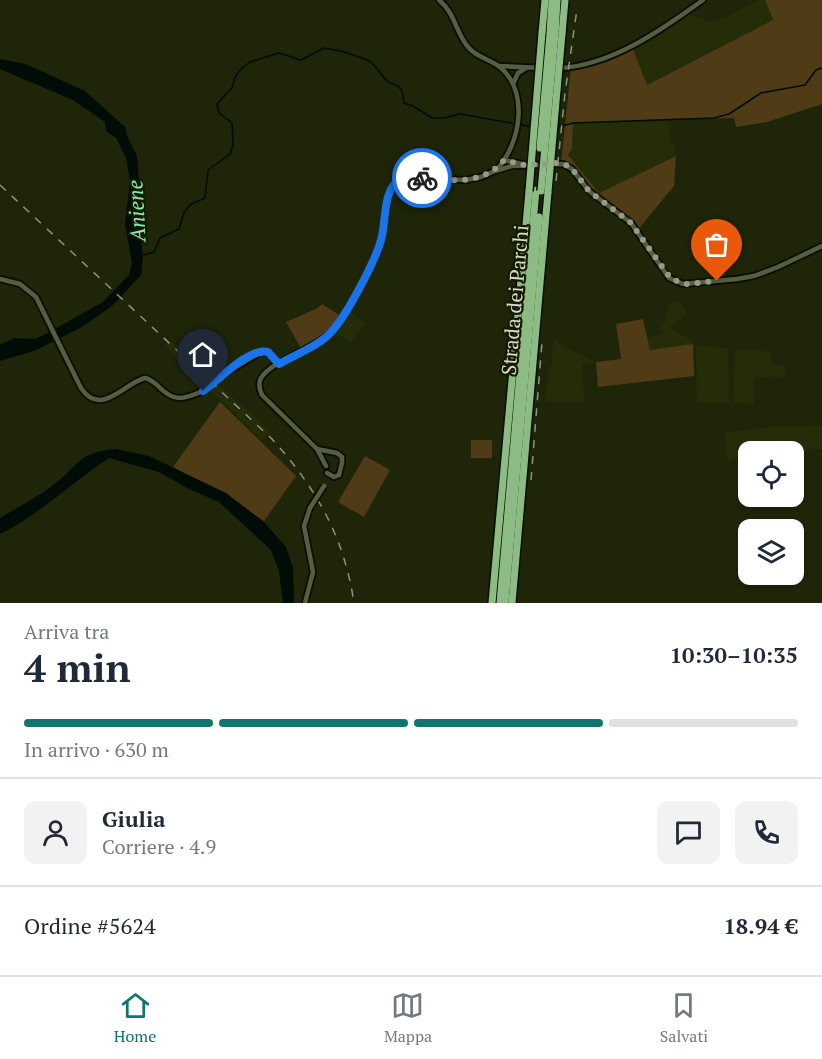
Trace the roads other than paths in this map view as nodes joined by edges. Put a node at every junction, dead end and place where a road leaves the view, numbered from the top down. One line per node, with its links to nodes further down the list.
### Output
1 (439, 0): 8 (street)
2 (545, 0): 7 (highway)
3 (552, 0): 7 (highway, Strada dei Parchi)
4 (557, 0): 7 (highway, Strada dei Parchi)
5 (565, 0): 7 (highway)
6 (704, 0): 10 (street)
7 (552, 34): 18 (highway, Strada dei Parchi, bridge); 18 (highway, bridge)
8 (498, 66): 9 (street); 12 (street)
9 (515, 67): 10 (street); 12 (street)
10 (526, 68): 11 (street)
11 (518, 73): 12 (street); 13 (street)
12 (508, 76): 13 (street)
13 (513, 84): 14 (street)
14 (511, 150): 15 (street); 16 (street)
15 (504, 160): 16 (street); 17 (street)
16 (514, 164): 17 (street); 19 (street)
17 (495, 171): 21 (street)
18 (538, 191): 22 (highway, Strada dei Parchi); 22 (highway)
19 (822, 246)
20 (0, 279): 21 (street, bridge)
21 (279, 364): 23 (street)
22 (523, 365): 28 (highway, Strada dei Parchi); 28 (highway)
23 (317, 449): 24 (street); 25 (street)
24 (332, 454): 25 (street); 27 (street)
25 (326, 466): 26 (street)
26 (327, 473): 27 (street); 29 (street)
27 (332, 476): 29 (street)
28 (513, 480): 31 (highway); 32 (highway, Strada dei Parchi); 33 (highway, Strada dei Parchi); 34 (highway)
29 (324, 486): 30 (street, bridge)
30 (304, 603)
31 (492, 603)
32 (500, 603)
33 (505, 603)
34 (512, 603)

